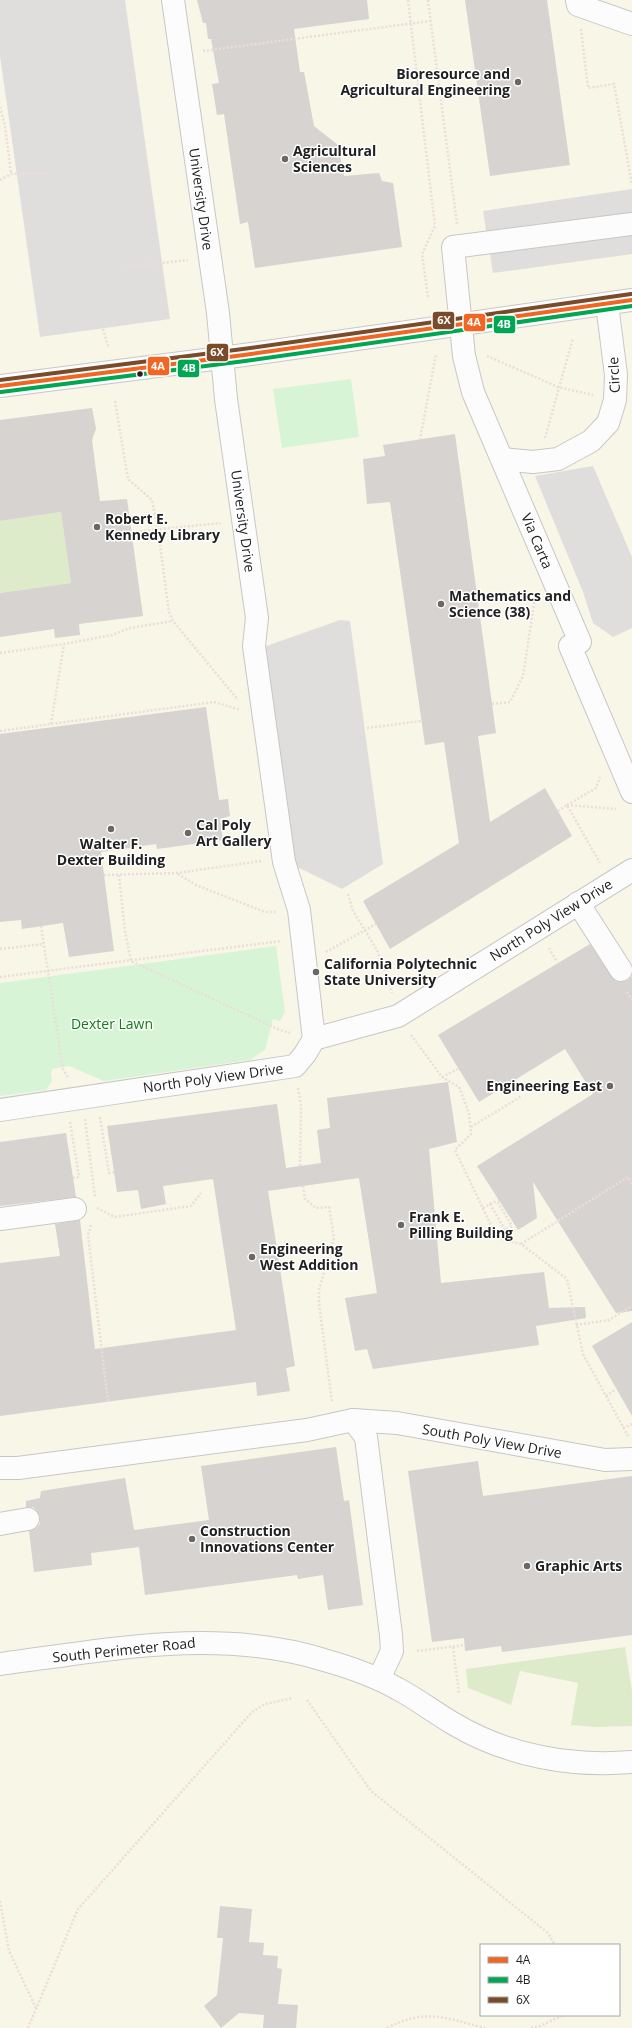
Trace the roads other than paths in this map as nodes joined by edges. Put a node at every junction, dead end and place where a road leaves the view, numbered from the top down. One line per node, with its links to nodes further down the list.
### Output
1 (174, 0): 8 (street, University Drive)
2 (578, 2): 3 (street)
3 (632, 24)
4 (632, 224): 7 (street, Via Carta)
5 (632, 300): 6 (street)
6 (607, 304): 7 (street); 10 (street, Circle)
7 (459, 325): 8 (street); 10 (street, Via Carta)
8 (222, 358): 9 (street); 15 (street, University Drive)
9 (0, 386)
10 (502, 458): 11 (street, Via Carta)
11 (632, 792)
12 (632, 870): 13 (street, North Poly View Drive)
13 (578, 903): 14 (street); 15 (street, North Poly View Drive)
14 (621, 970)
15 (314, 1039): 16 (street, North Poly View Drive)
16 (0, 1110)
17 (89, 1213): 18 (street)
18 (0, 1219)
19 (353, 1420): 20 (street, South Poly View Drive); 21 (street, South Poly View Drive); 25 (street)
20 (631, 1449)
21 (9, 1468)
22 (28, 1519): 23 (street)
23 (0, 1524)
24 (0, 1664): 25 (street, South Perimeter Road)
25 (379, 1680): 26 (street, South Perimeter Road)
26 (632, 1762)

